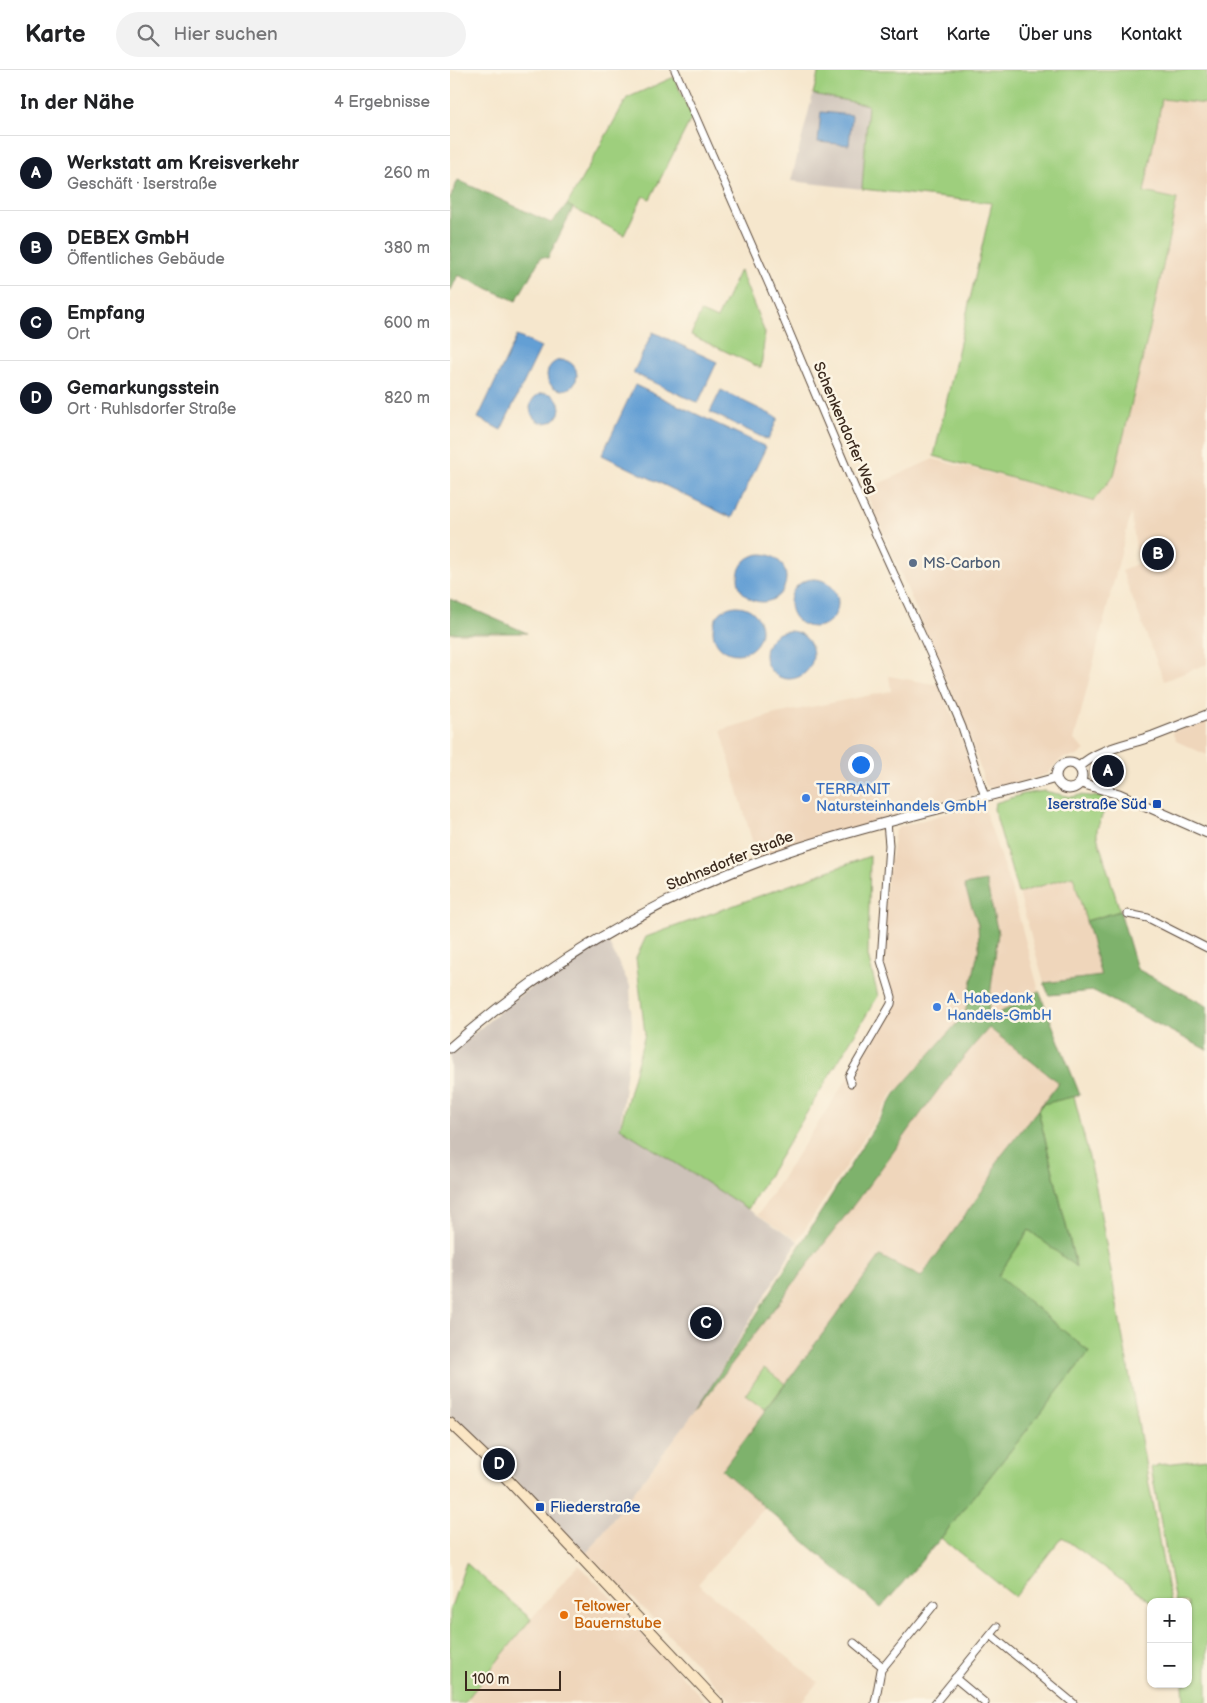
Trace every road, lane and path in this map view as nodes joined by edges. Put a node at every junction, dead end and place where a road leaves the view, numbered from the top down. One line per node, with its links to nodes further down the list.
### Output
1 (675, 70): 6 (street, Schenkendorfer Weg)
2 (1207, 715): 3 (street)
3 (1079, 767): 4 (street); 5 (street)
4 (1056, 778): 5 (street); 6 (street, Stahnsdorfer Straße)
5 (1080, 782): 8 (street)
6 (985, 797): 7 (street, Stahnsdorfer Straße)
7 (887, 823): 11 (street, Stahnsdorfer Straße); 12 (street)
8 (1207, 833)
9 (1128, 914): 10 (street)
10 (1207, 948)
11 (450, 1048)
12 (851, 1083)
13 (450, 1423): 20 (main road)
14 (934, 1605): 18 (street)
15 (997, 1627): 16 (street)
16 (991, 1635): 19 (street); 24 (street)
17 (854, 1643): 18 (street)
18 (884, 1667): 21 (street)
19 (955, 1678): 22 (street); 23 (street)
20 (718, 1703)
21 (875, 1703)
22 (935, 1703)
23 (985, 1703)
24 (1074, 1703)

